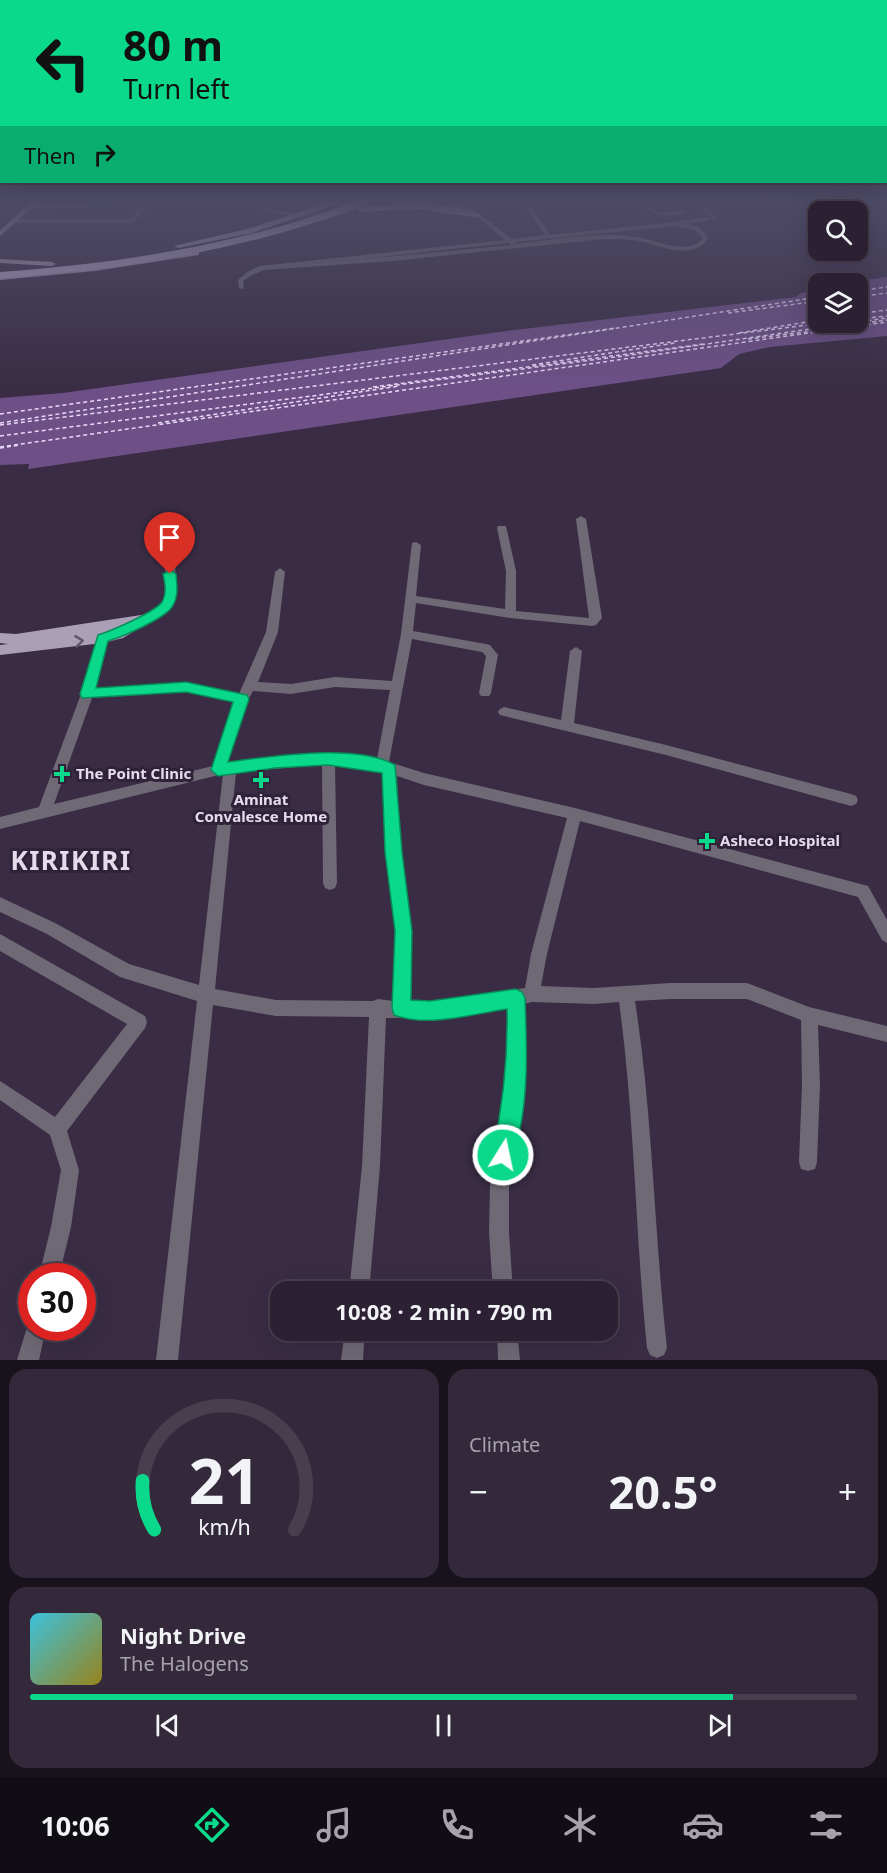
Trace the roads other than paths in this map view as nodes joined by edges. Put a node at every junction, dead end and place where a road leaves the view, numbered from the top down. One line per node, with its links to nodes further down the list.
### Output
1 (50, 264): 9 (main road)
2 (83, 264): 9 (highway)
3 (122, 264): 7 (highway)
4 (124, 264): 7 (highway)
5 (293, 264): 8 (street)
6 (312, 264): 8 (street)
7 (93, 268): 9 (highway); 9 (main road)
8 (260, 268): 10 (street)
9 (0, 275)
10 (242, 288)
11 (580, 519): 17 (street)
12 (502, 528): 17 (street)
13 (416, 545): 16 (street)
14 (170, 563): 18 (street)
15 (280, 572): 24 (street)
16 (411, 599): 17 (street); 19 (street)
17 (510, 614)
18 (141, 620): 20 (main road); 21 (main road)
19 (407, 634): 25 (street); 26 (street)
20 (103, 638): 22 (main road, one-way to 20); 27 (street)
21 (0, 639)
22 (0, 650)
23 (576, 651): 30 (street)
24 (250, 686): 25 (street); 28 (street)
25 (398, 686): 33 (street)
26 (485, 693)
27 (87, 694): 28 (street); 35 (street)
28 (242, 699): 32 (street)
29 (504, 712): 30 (street)
30 (567, 725): 34 (street)
31 (328, 759): 32 (street); 33 (street); 38 (street)
32 (224, 768): 35 (street); 43 (street)
33 (386, 768): 36 (street); 46 (street)
34 (851, 800)
35 (44, 813): 37 (street)
36 (575, 814): 40 (street); 44 (street)
37 (0, 823)
38 (330, 883)
39 (0, 904): 43 (street)
40 (887, 935)
41 (0, 942): 50 (street)
42 (626, 994): 44 (street); 47 (street); 58 (street)
43 (205, 995): 45 (street); 60 (street)
44 (524, 996): 46 (street); 54 (street)
45 (378, 1007): 46 (street); 53 (street)
46 (401, 1008)
47 (809, 1015): 48 (street); 51 (street)
48 (887, 1034)
49 (0, 1090): 50 (street)
50 (57, 1128): 52 (street)
51 (808, 1162)
52 (52, 1263)
53 (360, 1281)
54 (502, 1281)
55 (33, 1341): 59 (street)
56 (354, 1341): 61 (street)
57 (508, 1341): 62 (street)
58 (657, 1348)
59 (28, 1360)
60 (167, 1360)
61 (352, 1360)
62 (509, 1360)

